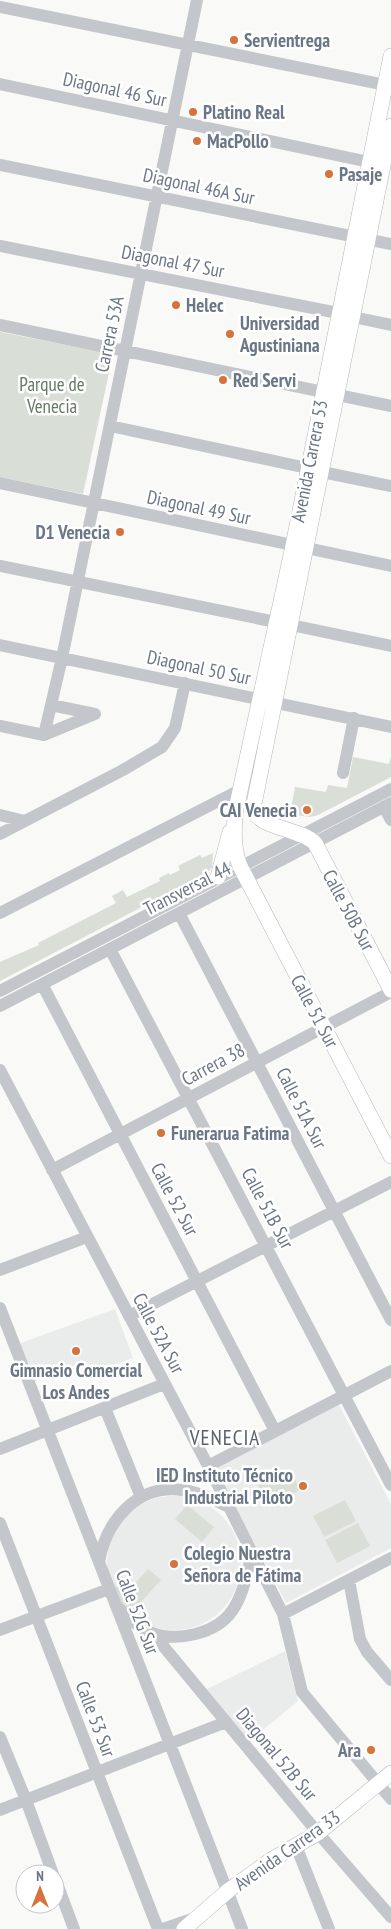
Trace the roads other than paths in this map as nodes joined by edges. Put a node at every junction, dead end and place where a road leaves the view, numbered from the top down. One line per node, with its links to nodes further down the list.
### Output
1 (196, 0): 3 (street, Carrera 53A)
2 (0, 7): 3 (street)
3 (188, 45): 6 (street); 7 (street, Carrera 53A)
4 (391, 56): 6 (main road, Avenida Carrera 53)
5 (0, 84): 7 (street, Diagonal 46 Sur)
6 (388, 85): 9 (main road, Avenida Carrera 53)
7 (172, 121): 9 (street, Diagonal 46 Sur); 11 (street, Carrera 53A)
8 (391, 126): 9 (main road, Avenida Carrera 53)
9 (381, 164): 12 (main road, Avenida Carrera 53)
10 (0, 165): 11 (street, Diagonal 46A Sur)
11 (157, 197): 12 (street, Diagonal 46A Sur); 15 (street, Carrera 53A)
12 (361, 238): 13 (street, Diagonal 46A Sur); 16 (main road, Avenida Carrera 53)
13 (391, 244)
14 (0, 246): 15 (street, Diagonal 47 Sur)
15 (141, 274): 16 (street, Diagonal 47 Sur); 19 (street, Carrera 53A)
16 (346, 315): 17 (street, Diagonal 47 Sur); 20 (main road, Avenida Carrera 53)
17 (391, 325)
18 (0, 326): 19 (street)
19 (125, 351): 20 (street); 22 (street, Carrera 53A)
20 (330, 393): 21 (street); 23 (main road, Avenida Carrera 53)
21 (391, 406)
22 (110, 426): 23 (street); 26 (street, Carrera 53A)
23 (314, 470): 25 (street); 27 (main road, Avenida Carrera 53)
24 (0, 483): 26 (street, Diagonal 49 Sur)
25 (391, 486)
26 (94, 503): 27 (street, Diagonal 49 Sur); 30 (street, Carrera 53A)
27 (300, 547): 29 (street, Diagonal 49 Sur); 31 (main road, Avenida Carrera 53)
28 (0, 566): 30 (street)
29 (391, 566)
30 (78, 582): 31 (street); 34 (street, Carrera 53A)
31 (284, 624): 33 (street); 36 (main road, Avenida Carrera 53); 37 (main road, Avenida Carrera 53)
32 (0, 645): 34 (street, Diagonal 50 Sur)
33 (391, 646)
34 (62, 658): 35 (street, Diagonal 50 Sur); 38 (street, Carrera 53A)
35 (185, 683): 36 (street, Diagonal 50 Sur); 50 (street)
36 (260, 699): 37 (street, Diagonal 50 Sur); 45 (main road, Avenida Carrera 53)
37 (275, 702): 39 (street, Diagonal 50 Sur); 52 (main road, Avenida Carrera 53)
38 (51, 705): 42 (street, Carrera 53A); 42 (street)
39 (354, 718): 41 (street, Diagonal 50 Sur); 43 (street)
40 (0, 726): 42 (street)
41 (391, 727)
42 (44, 735)
43 (344, 773)
44 (391, 789): 52 (street, Transversal 44)
45 (240, 790): 47 (main road, Avenida Carrera 53); 55 (street)
46 (388, 805): 49 (street); 52 (street, Transversal 44)
47 (235, 814): 53 (main road, Avenida Carrera 53); 54 (main road)
48 (0, 815): 50 (street)
49 (391, 820)
50 (25, 821): 51 (street)
51 (0, 834)
52 (309, 839): 53 (street, Transversal 44); 60 (main road, Calle 50B Sur)
53 (243, 872): 54 (street, Transversal 44); 56 (street, Transversal 44); 62 (main road, Calle 51 Sur)
54 (218, 877): 59 (street, Transversal 44)
55 (0, 913)
56 (179, 913): 57 (street, Transversal 44); 63 (street, Calle 51A Sur)
57 (110, 949): 58 (street, Transversal 44); 66 (street, Calle 51B Sur)
58 (42, 984): 61 (street, Transversal 44); 67 (street, Calle 52 Sur)
59 (0, 991)
60 (391, 991): 62 (street, Carrera 38)
61 (0, 1006)
62 (324, 1027): 63 (street, Carrera 38); 68 (main road, Calle 51 Sur)
63 (257, 1062): 66 (street, Carrera 38); 71 (street, Calle 51A Sur)
64 (0, 1070): 65 (street, Calle 52A Sur)
65 (4, 1087): 69 (street, Calle 52A Sur)
66 (189, 1098): 67 (street, Carrera 38); 73 (street, Calle 51B Sur)
67 (120, 1134): 69 (street, Carrera 38); 75 (street, Calle 52 Sur)
68 (391, 1156)
69 (52, 1170): 72 (street, Calle 52A Sur)
70 (391, 1182): 71 (street)
71 (334, 1211): 73 (street); 78 (street, Calle 51A Sur)
72 (87, 1236): 74 (street); 77 (street, Calle 52A Sur)
73 (266, 1246): 75 (street); 81 (street, Calle 51B Sur)
74 (0, 1270)
75 (197, 1281): 77 (street); 84 (street, Calle 52 Sur)
76 (0, 1308): 83 (street, Calle 52G Sur)
77 (129, 1316): 80 (street, Calle 52A Sur)
78 (391, 1320)
79 (391, 1371): 81 (street)
80 (164, 1384): 82 (street); 86 (street, Calle 52A Sur)
81 (344, 1395): 84 (street); 87 (street, Calle 51B Sur)
82 (105, 1408): 83 (street); 88 (street)
83 (48, 1430): 85 (street); 93 (street, Calle 52G Sur)
84 (275, 1431): 86 (street)
85 (0, 1449)
86 (208, 1466): 89 (street, Calle 52A Sur)
87 (391, 1485)
88 (141, 1497): 89 (street); 93 (street)
89 (229, 1507): 91 (street, Calle 52A Sur)
90 (0, 1523): 98 (street, Calle 53 Sur)
91 (252, 1553): 97 (street, Calle 52A Sur); 100 (street)
92 (391, 1558): 94 (street)
93 (99, 1562): 95 (street, Calle 52G Sur)
94 (349, 1580): 97 (street); 101 (street)
95 (109, 1589): 96 (street, Calle 52G Sur); 98 (street)
96 (116, 1606): 100 (street); 104 (street, Calle 52G Sur)
97 (283, 1614): 107 (street, Calle 52A Sur)
98 (36, 1616): 99 (street); 105 (street, Calle 53 Sur)
99 (0, 1630)
100 (159, 1634): 102 (street, Diagonal 52B Sur)
101 (391, 1680)
102 (226, 1722): 104 (street); 111 (street, Diagonal 52B Sur)
103 (0, 1738): 109 (street)
104 (170, 1744): 105 (street); 114 (street, Calle 52G Sur)
105 (97, 1772): 109 (street); 119 (street, Calle 53 Sur)
106 (391, 1773): 107 (main road, Avenida Carrera 33)
107 (378, 1784): 108 (street, Calle 52A Sur); 111 (main road, Avenida Carrera 33)
108 (391, 1799)
109 (26, 1800): 110 (street); 113 (street)
110 (0, 1810)
111 (318, 1833): 112 (main road, Avenida Carrera 33); 117 (street, Diagonal 52B Sur)
112 (296, 1846): 114 (main road, Avenida Carrera 33); 123 (street)
113 (50, 1864)
114 (227, 1892): 116 (main road, Avenida Carrera 33); 122 (street, Calle 52G Sur)
115 (65, 1905): 118 (street)
116 (199, 1916): 120 (street); 121 (main road, Avenida Carrera 33)
117 (391, 1917)
118 (74, 1929)
119 (158, 1929)
120 (163, 1929)
121 (184, 1929)
122 (242, 1929)
123 (329, 1929)

